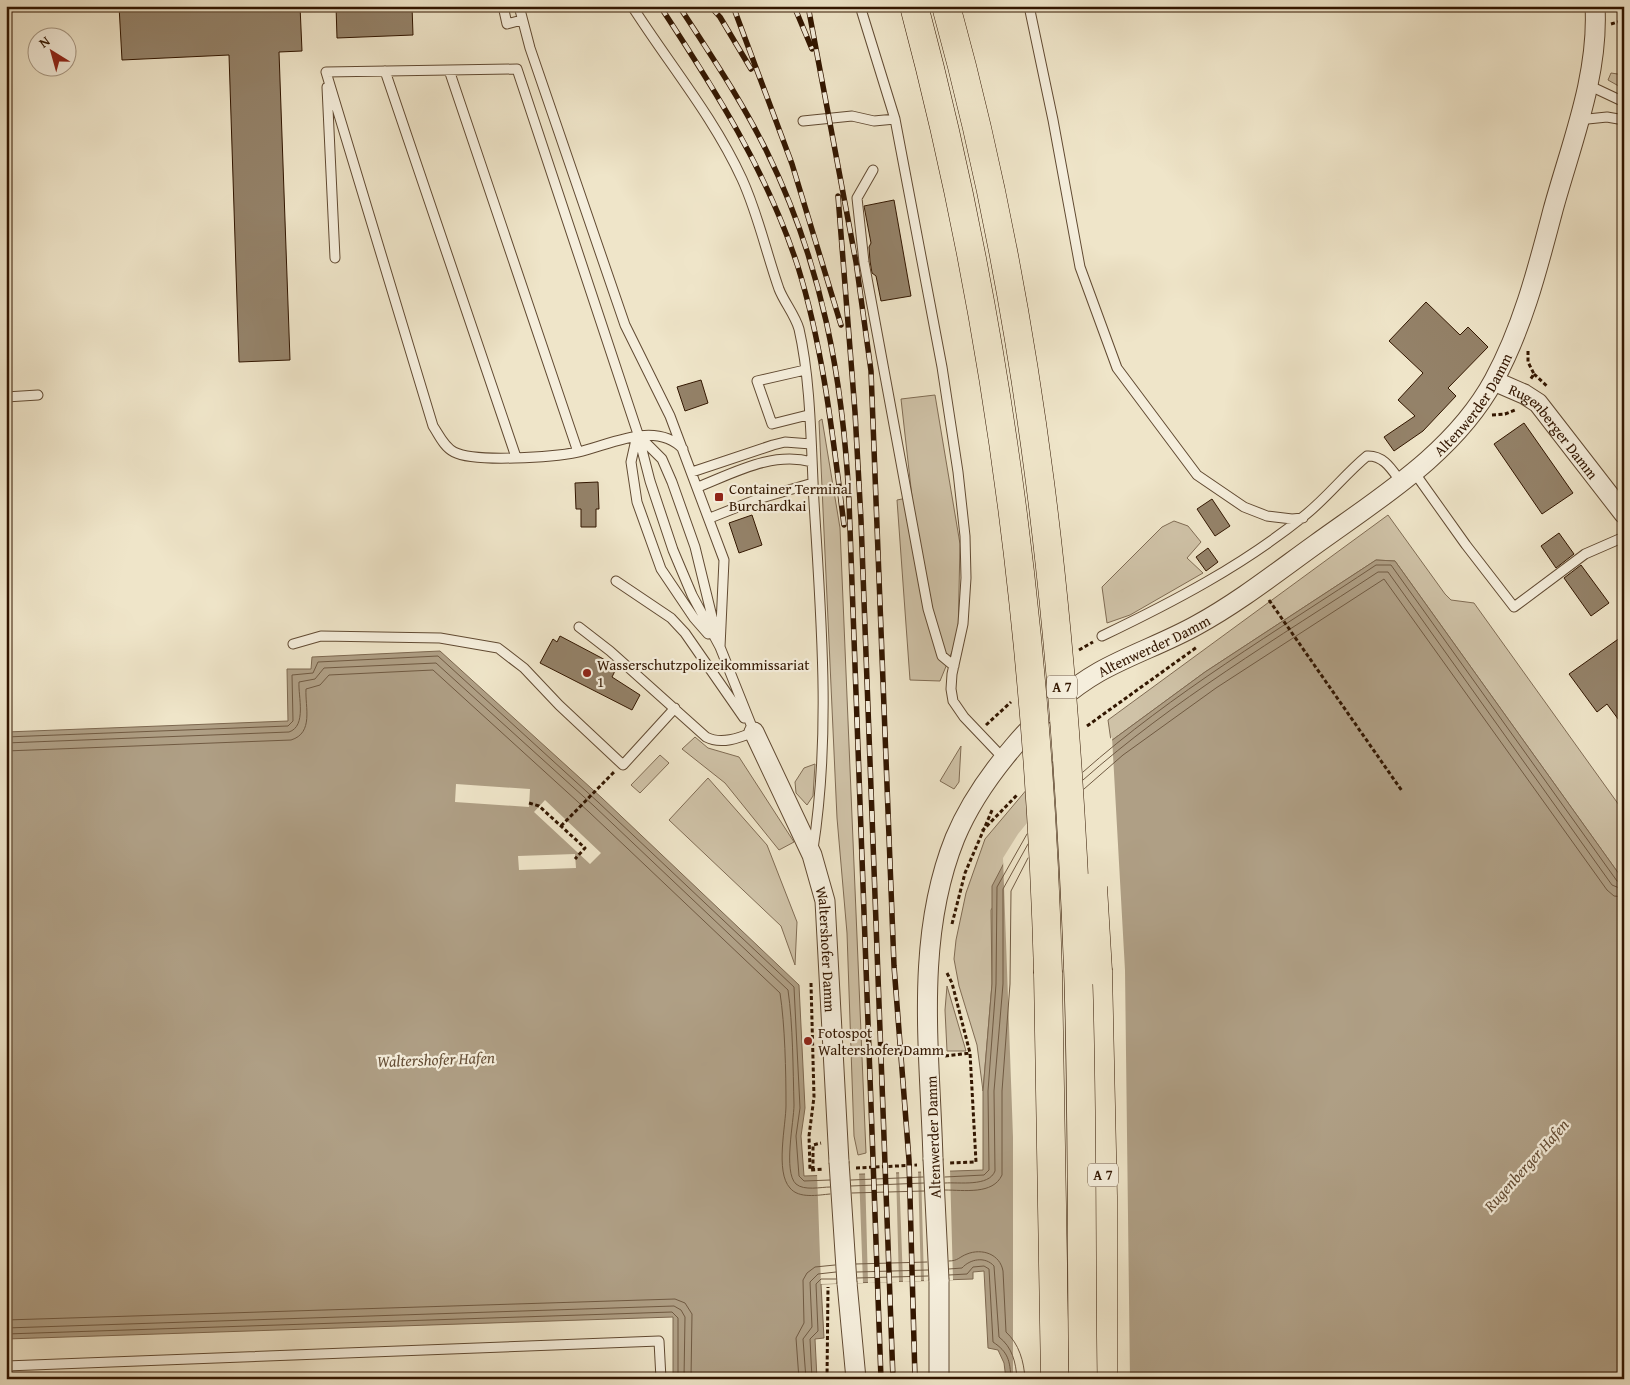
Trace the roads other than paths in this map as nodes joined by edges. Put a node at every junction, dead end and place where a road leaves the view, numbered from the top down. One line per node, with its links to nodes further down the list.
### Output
1 (503, 6): 10 (lane)
2 (519, 6): 10 (lane)
3 (632, 6): 22 (lane)
4 (860, 6): 16 (lane)
5 (914, 6): 55 (highway, A 7, bridge)
6 (946, 6): 56 (highway, A 7, bridge)
7 (965, 6): 57 (highway, A 7, bridge)
8 (1029, 6): 39 (lane)
9 (1595, 6): 14 (street, Altenwerder Damm)
10 (522, 20): 29 (lane)
11 (449, 70): 12 (lane); 27 (lane); 30 (lane)
12 (385, 71): 13 (lane); 31 (lane)
13 (326, 72): 21 (lane); 31 (lane)
14 (1588, 85): 15 (lane); 17 (street, Altenwerder Damm)
15 (1624, 102)
16 (895, 119): 19 (lane); 46 (lane)
17 (1578, 120): 18 (lane); 23 (street, Altenwerder Damm)
18 (1624, 120)
19 (803, 121)
20 (873, 170): 46 (lane)
21 (335, 258)
22 (805, 370): 26 (lane); 26 (lane)
23 (1494, 381): 34 (street, Altenwerder Damm); 37 (street, Rugenberger Damm)
24 (38, 395): 25 (lane)
25 (6, 397)
26 (808, 415): 28 (lane)
27 (638, 434): 29 (lane); 30 (lane); 45 (lane); 45 (lane); 45 (lane)
28 (811, 444): 32 (lane); 33 (lane)
29 (683, 449): 33 (lane)
30 (578, 452): 31 (lane)
31 (516, 457)
32 (812, 462): 35 (lane); 36 (lane)
33 (692, 472): 36 (lane)
34 (1408, 477): 39 (lane); 40 (lane); 49 (street, Altenwerder Damm)
35 (813, 483): 38 (lane); 50 (lane)
36 (698, 487): 38 (lane)
37 (1624, 514)
38 (710, 518): 45 (lane)
39 (1303, 518): 43 (lane)
40 (1624, 537)
41 (616, 581): 48 (lane)
42 (579, 627): 47 (lane)
43 (1102, 636)
44 (293, 644): 47 (lane)
45 (720, 647): 48 (lane)
46 (954, 666): 49 (lane)
47 (675, 708): 48 (lane)
48 (754, 732): 50 (street, Waltershofer Damm)
49 (1004, 759): 54 (street, Altenwerder Damm, bridge)
50 (812, 855): 52 (street, Waltershofer Damm, bridge)
51 (6, 1366): 53 (lane)
52 (854, 1373)
53 (661, 1379)
54 (939, 1379)
55 (1055, 1379)
56 (1083, 1379)
57 (1103, 1379)

